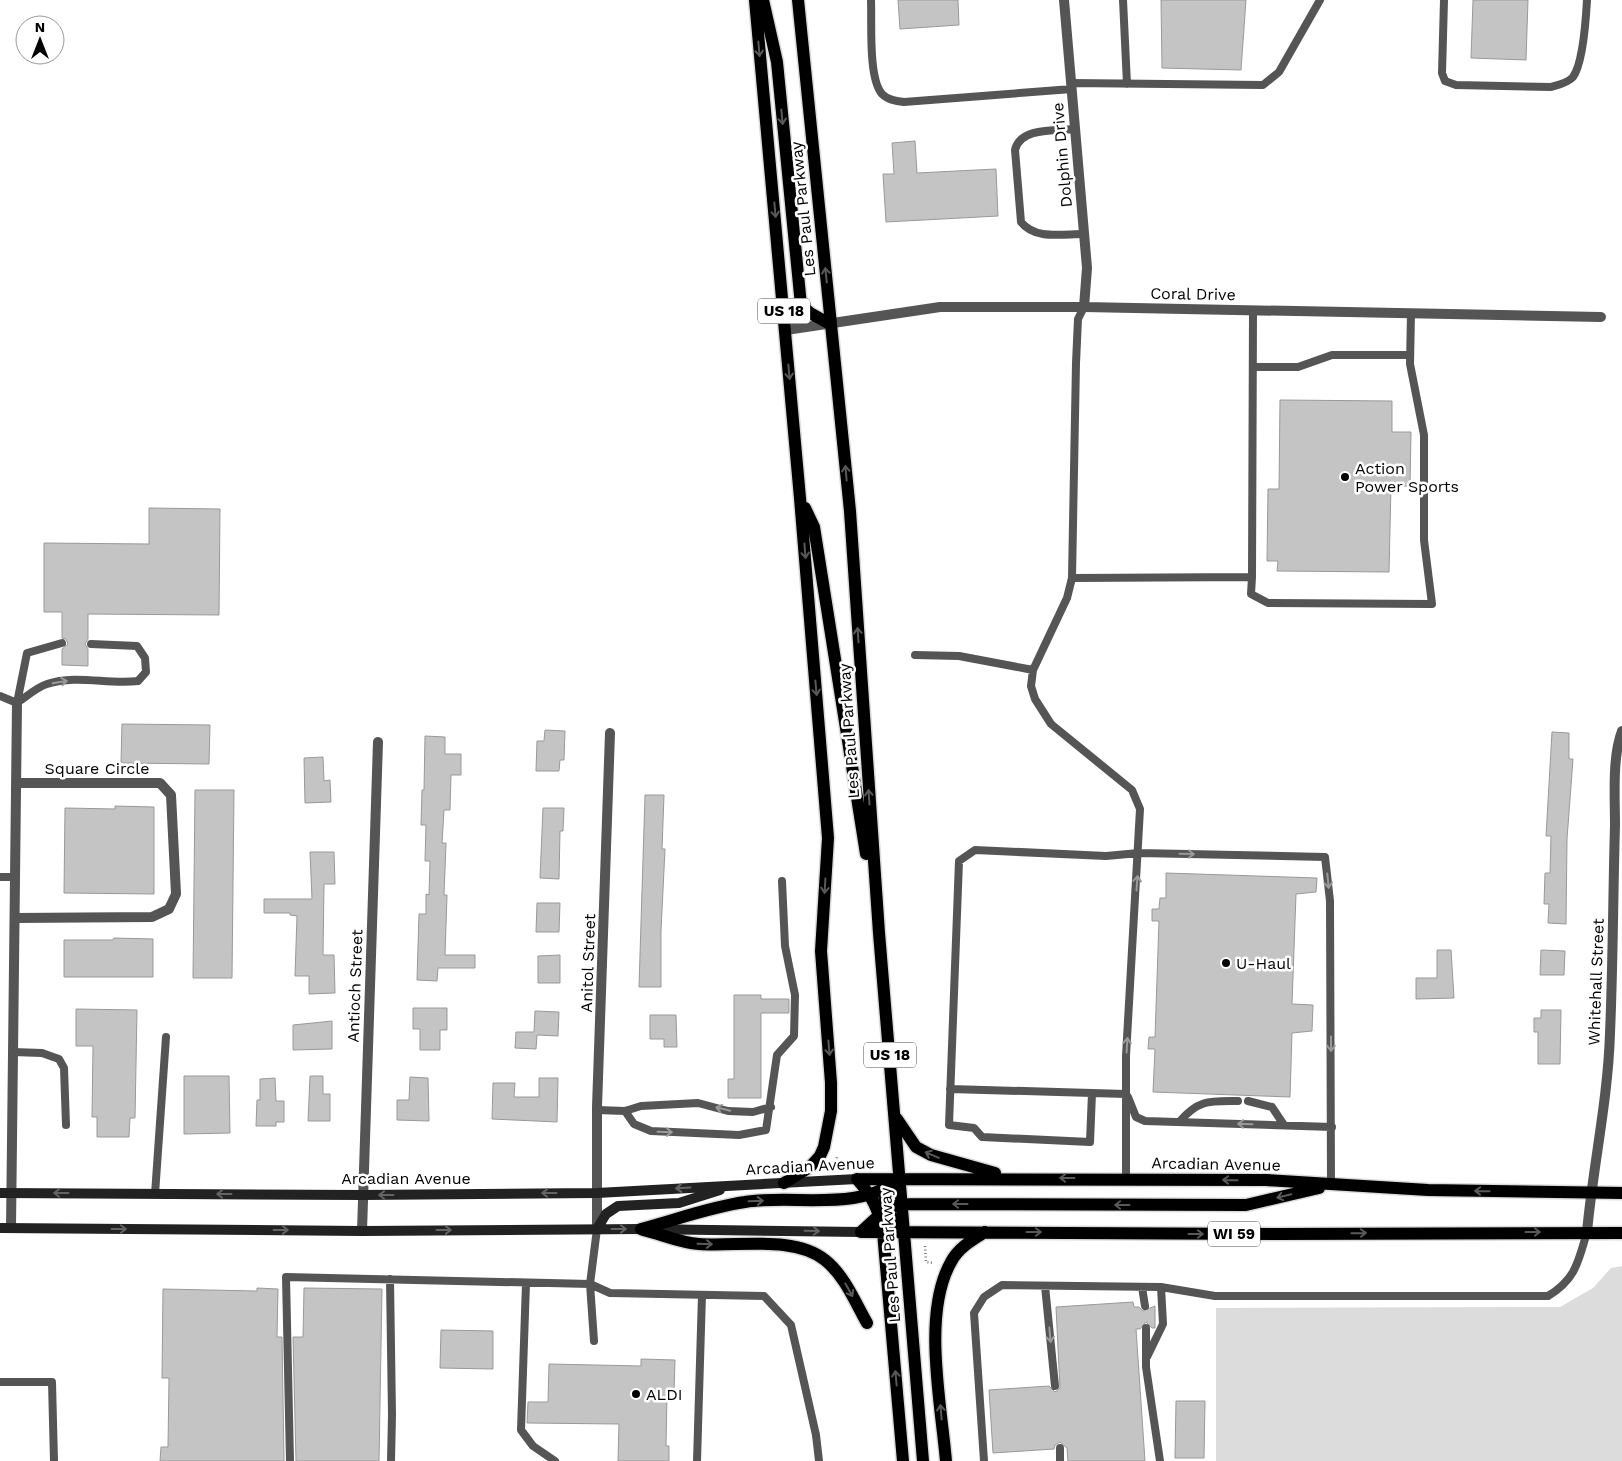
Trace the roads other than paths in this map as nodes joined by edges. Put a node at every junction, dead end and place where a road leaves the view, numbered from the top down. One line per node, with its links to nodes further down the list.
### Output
1 (755, 0): 19 (main road, Les Paul Parkway / US 18, one-way to 19)
2 (763, 0): 18 (main road, one-way to 18)
3 (798, 0): 18 (main road, Les Paul Parkway / US 18, one-way to 3)
4 (871, 0): 11 (lane)
5 (1064, 0): 11 (street, Dolphin Drive)
6 (1123, 0): 10 (lane)
7 (1320, 0): 10 (lane)
8 (1444, 0): 9 (lane)
9 (1587, 0)
10 (1127, 84): 11 (lane)
11 (1071, 86): 12 (street, Dolphin Drive)
12 (1075, 129): 13 (street, Dolphin Drive); 13 (lane)
13 (1084, 234): 14 (street, Dolphin Drive)
14 (1084, 307): 15 (street, Coral Drive); 18 (street, Coral Drive); 24 (lane)
15 (1253, 310): 16 (street, Coral Drive); 21 (lane)
16 (1411, 313): 17 (street, Coral Drive); 20 (lane)
17 (1601, 317)
18 (830, 324): 19 (street, Coral Drive); 40 (main road, Les Paul Parkway / US 18, one-way to 18)
19 (786, 330): 22 (main road, Les Paul Parkway / US 18, one-way to 22)
20 (1410, 355): 21 (lane); 23 (lane)
21 (1253, 367): 23 (lane)
22 (800, 498): 40 (main road); 61 (main road, Les Paul Parkway / US 18, one-way to 61)
23 (1252, 577): 24 (lane)
24 (1072, 578): 28 (lane)
25 (62, 643): 30 (lane)
26 (91, 644): 30 (lane, one-way to 26)
27 (915, 655): 28 (lane)
28 (1033, 670): 35 (lane)
29 (0, 696): 30 (lane)
30 (17, 703): 34 (street)
31 (1622, 731): 67 (street, Whitehall Street)
32 (610, 733): 49 (street, Anitol Street)
33 (378, 742): 71 (street, Antioch Street)
34 (17, 783): 37 (street); 39 (street, Square Circle)
35 (1138, 852): 43 (lane); 45 (lane, one-way to 35); 55 (lane, one-way to 55)
36 (0, 877): 37 (lane)
37 (15, 877): 39 (street)
38 (782, 881): 48 (lane)
39 (15, 918): 42 (street)
40 (879, 933): 51 (main road, Les Paul Parkway / US 18)
41 (166, 1037): 69 (lane)
42 (13, 1052): 53 (lane); 65 (street)
43 (950, 1089): 44 (lane); 44 (lane)
44 (1092, 1093): 45 (lane)
45 (1126, 1094): 52 (lane); 58 (lane)
46 (1238, 1101): 52 (lane)
47 (1248, 1101): 54 (lane)
48 (771, 1106): 50 (lane, one-way to 50); 50 (lane, one-way to 48)
49 (597, 1110): 50 (lane); 66 (street, Anitol Street)
50 (625, 1111)
51 (896, 1117): 56 (main road, Les Paul Parkway / US 18); 57 (main road, one-way to 51)
52 (1180, 1122): 54 (lane, one-way to 52)
53 (66, 1126)
54 (1284, 1126): 55 (lane)
55 (1332, 1127): 63 (lane)
56 (900, 1178): 57 (main road, Arcadian Avenue); 59 (main road, Arcadian Avenue); 70 (main road); 72 (main road, Les Paul Parkway / US 18)
57 (1012, 1178): 58 (main road, Arcadian Avenue, one-way to 57)
58 (1126, 1178): 63 (main road, Arcadian Avenue, one-way to 58)
59 (876, 1179): 60 (main road, Arcadian Avenue); 70 (main road)
60 (857, 1180): 61 (main road, Arcadian Avenue); 70 (main road)
61 (784, 1182): 62 (main road, Arcadian Avenue)
62 (735, 1185): 66 (main road, Arcadian Avenue, one-way to 66); 75 (main road)
63 (1331, 1185): 67 (main road, Arcadian Avenue / WI 59, one-way to 63); 72 (main road, WI 59, one-way to 72)
64 (0, 1193): 65 (main road, Arcadian Avenue)
65 (13, 1193): 69 (main road, Arcadian Avenue, one-way to 65); 74 (street)
66 (597, 1193): 71 (main road, Arcadian Avenue, one-way to 71); 75 (street, Anitol Street)
67 (1590, 1193): 68 (main road, Arcadian Avenue / WI 59); 82 (street, Whitehall Street)
68 (1622, 1193)
69 (155, 1194): 71 (main road, Arcadian Avenue, one-way to 69)
70 (875, 1194): 73 (main road); 76 (main road, one-way to 70)
71 (363, 1195): 77 (street, Antioch Street)
72 (902, 1204): 73 (main road, WI 59); 78 (main road, Les Paul Parkway / US 18)
73 (882, 1211): 78 (main road); 79 (main road, WI 59); 80 (main road)
74 (5, 1228): 77 (main road, one-way to 77)
75 (597, 1229): 76 (main road, one-way to 76); 77 (main road, one-way to 75); 86 (lane)
76 (641, 1229): 79 (main road, one-way to 79); 92 (main road, one-way to 92)
77 (362, 1231)
78 (905, 1231): 80 (main road); 81 (main road); 106 (main road, Les Paul Parkway / US 18)
79 (861, 1232): 80 (main road)
80 (882, 1232): 105 (main road, one-way to 80)
81 (985, 1232): 82 (main road, WI 59, one-way to 82); 107 (main road, one-way to 81)
82 (1587, 1232): 83 (main road, WI 59); 89 (lane)
83 (1622, 1233)
84 (390, 1280): 85 (lane); 100 (lane); 101 (lane)
85 (526, 1283): 86 (lane); 102 (lane)
86 (590, 1284): 90 (lane); 94 (lane)
87 (1045, 1286): 88 (lane); 97 (lane, one-way to 97); 108 (lane)
88 (1142, 1287): 89 (lane); 91 (lane)
89 (1161, 1287): 95 (lane)
90 (702, 1295): 103 (lane); 104 (lane)
91 (1145, 1306)
92 (868, 1324)
93 (1146, 1328): 95 (lane)
94 (594, 1341)
95 (1146, 1359): 110 (lane)
96 (0, 1382): 99 (lane)
97 (1055, 1386)
98 (1060, 1448): 109 (lane)
99 (54, 1461)
100 (290, 1461)
101 (391, 1461)
102 (555, 1461)
103 (697, 1461)
104 (818, 1461)
105 (903, 1461)
106 (923, 1461)
107 (946, 1461)
108 (984, 1461)
109 (1060, 1461)
110 (1160, 1461)

